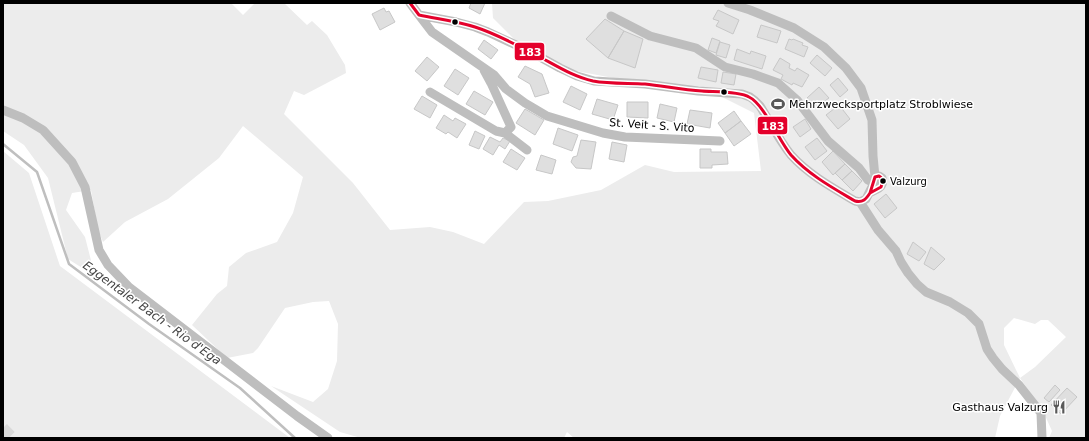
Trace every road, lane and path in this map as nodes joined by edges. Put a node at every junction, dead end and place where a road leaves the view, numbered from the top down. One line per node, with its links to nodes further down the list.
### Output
1 (410, 3): 3 (street, St. Veit - S. Vito)
2 (728, 3): 11 (street)
3 (419, 15): 5 (street, St. Veit - S. Vito); 12 (street)
4 (611, 16): 11 (street)
5 (483, 67): 8 (street, St. Veit - S. Vito); 9 (street, St. Veit - S. Vito)
6 (430, 92): 8 (street)
7 (3, 110): 13 (street)
8 (505, 133): 10 (street)
9 (720, 141)
10 (527, 150)
11 (874, 180): 12 (street)
12 (860, 202): 14 (street)
13 (328, 438)
14 (1042, 438)

